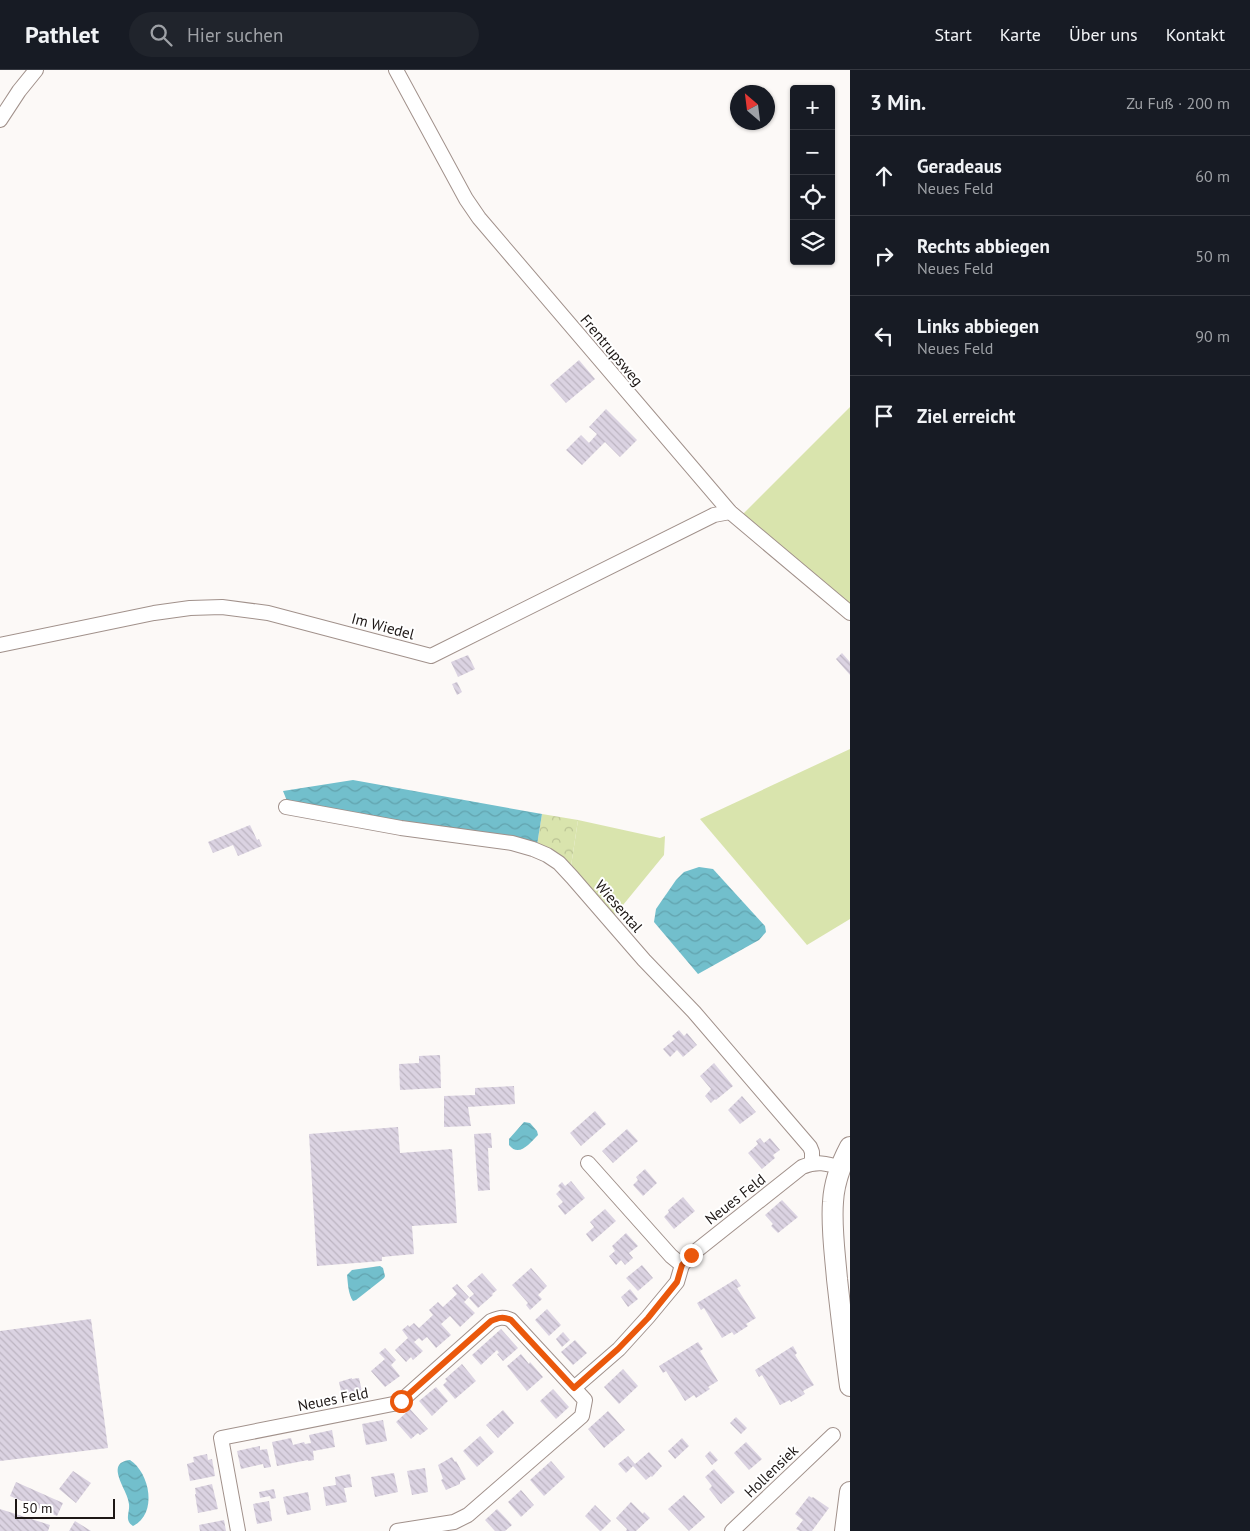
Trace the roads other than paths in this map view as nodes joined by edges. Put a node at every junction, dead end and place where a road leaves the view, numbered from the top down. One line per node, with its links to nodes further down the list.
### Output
1 (36, 70): 3 (street)
2 (396, 70): 4 (street, Frentrupsweg)
3 (0, 120)
4 (730, 512): 5 (street, Frentrupsweg); 6 (street, Im Wiedel)
5 (850, 612)
6 (0, 645)
7 (286, 807): 10 (street, Wiesental)
8 (850, 1148): 11 (main road)
9 (588, 1163): 12 (street)
10 (812, 1163): 11 (street); 12 (street, Neues Feld)
11 (841, 1168): 13 (main road)
12 (682, 1265): 14 (street, Neues Feld)
13 (850, 1386)
14 (574, 1388): 17 (street, Neues Feld); 18 (street, Neues Feld)
15 (833, 1435): 19 (street, Hollensiek)
16 (850, 1492): 20 (main road)
17 (238, 1531)
18 (397, 1531)
19 (732, 1531)
20 (845, 1531)

